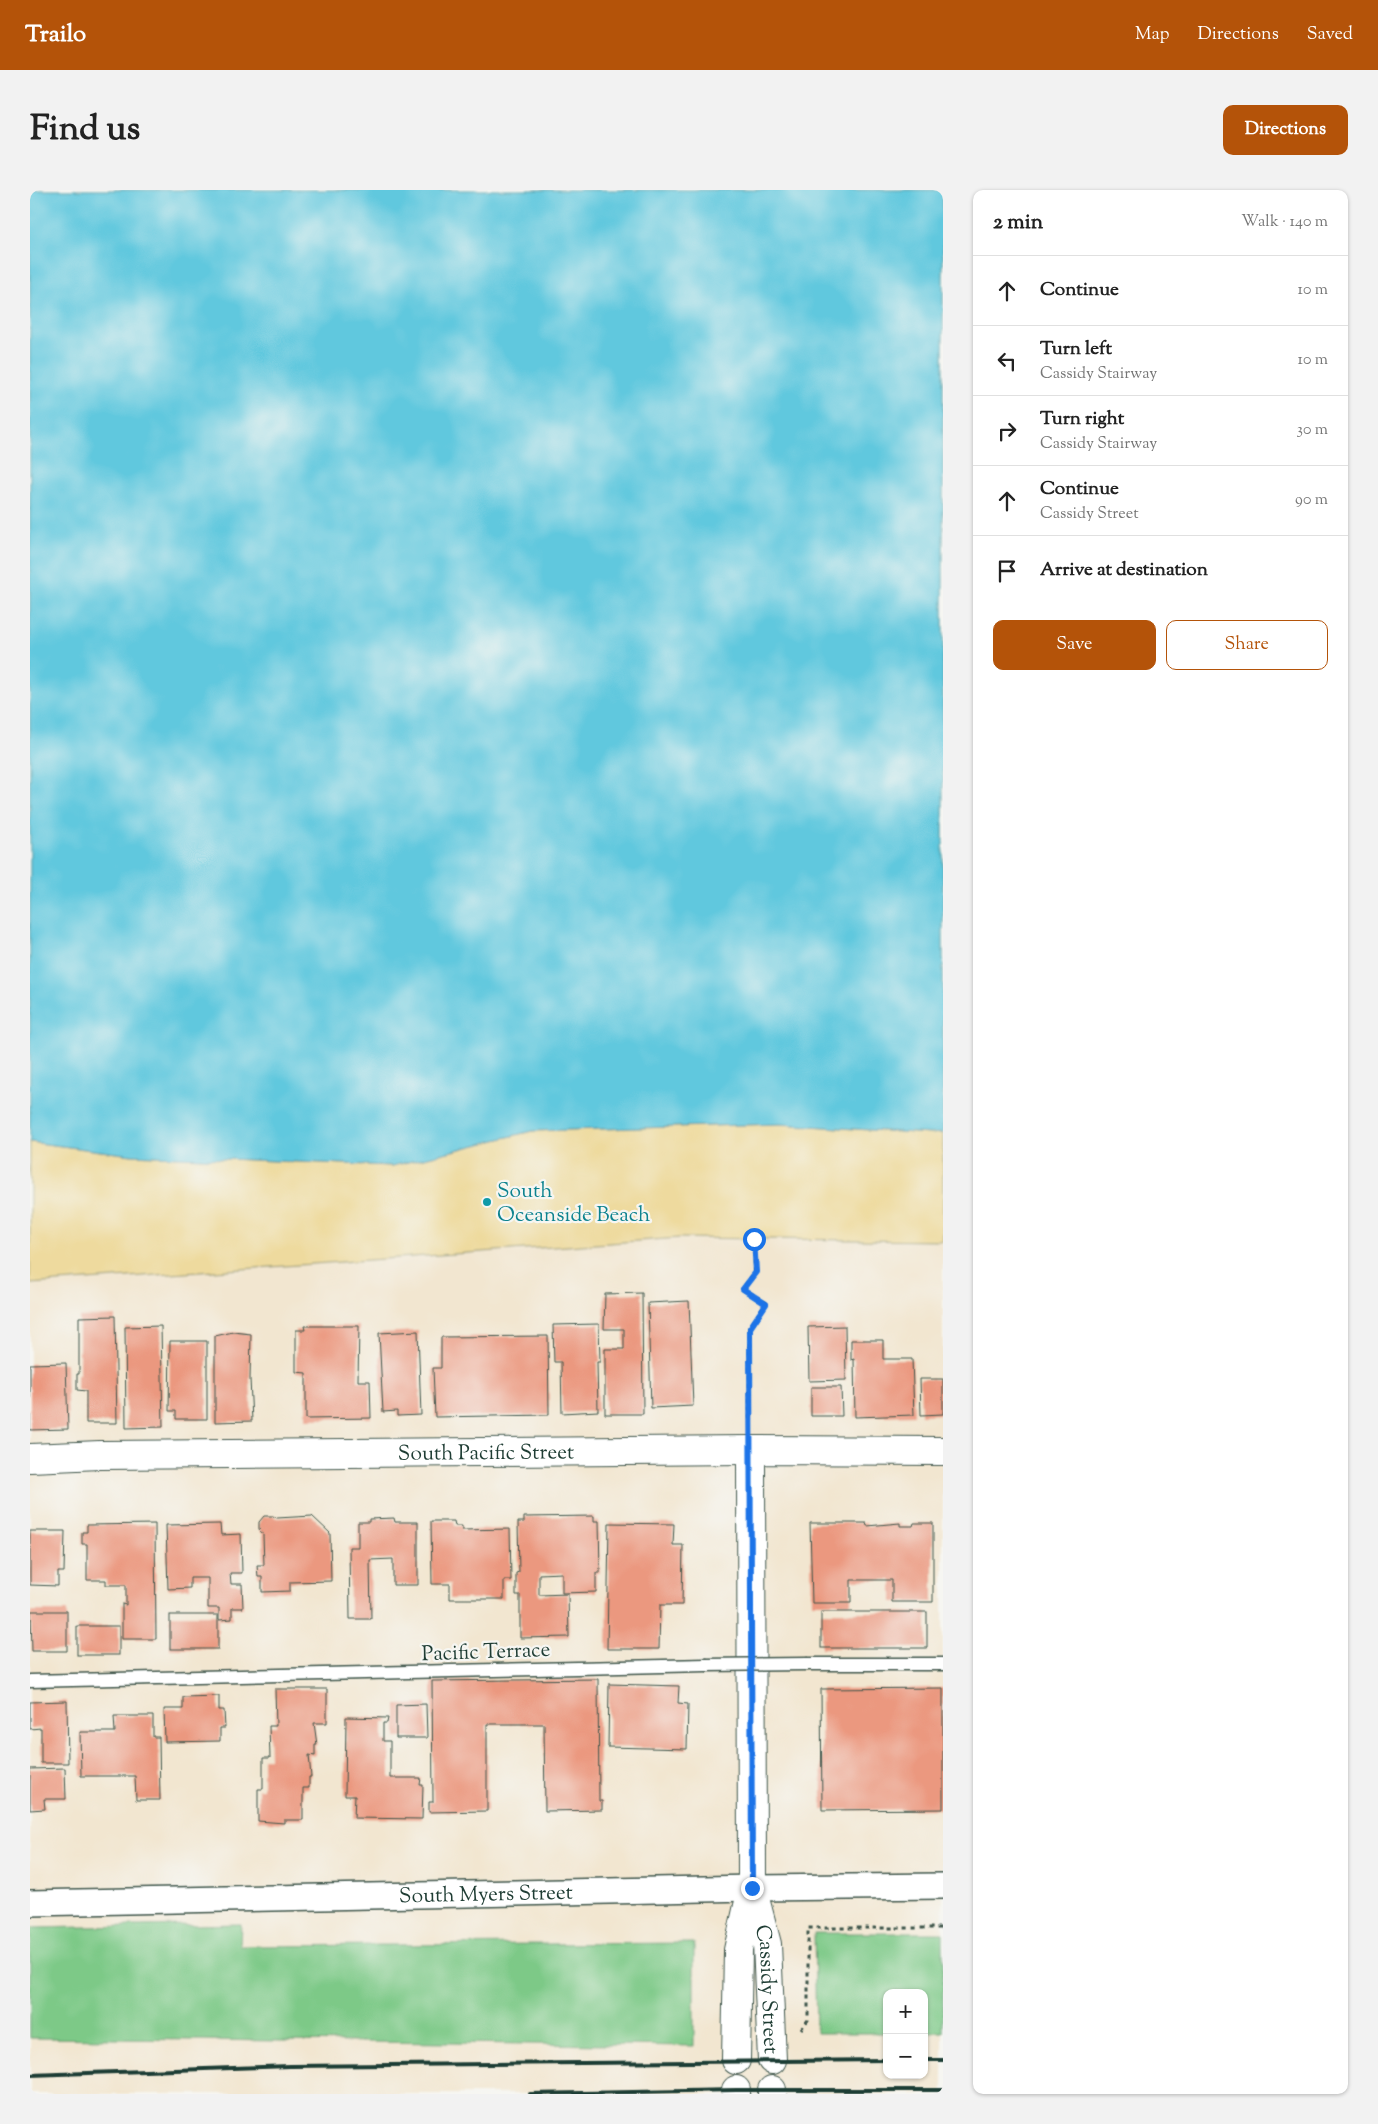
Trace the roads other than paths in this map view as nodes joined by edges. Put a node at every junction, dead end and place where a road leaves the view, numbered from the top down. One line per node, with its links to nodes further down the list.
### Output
1 (751, 1450): 2 (main road, South Pacific Street); 3 (main road, South Pacific Street); 7 (main road, Cassidy Street)
2 (943, 1451)
3 (30, 1458)
4 (943, 1664): 5 (lane, Pacific Terrace, bridge)
5 (30, 1681)
6 (943, 1886): 7 (street, South Myers Street)
7 (752, 1888): 8 (street, South Myers Street); 9 (main road, Cassidy Street); 10 (main road, Cassidy Street)
8 (30, 1903)
9 (736, 2092)
10 (772, 2092)

